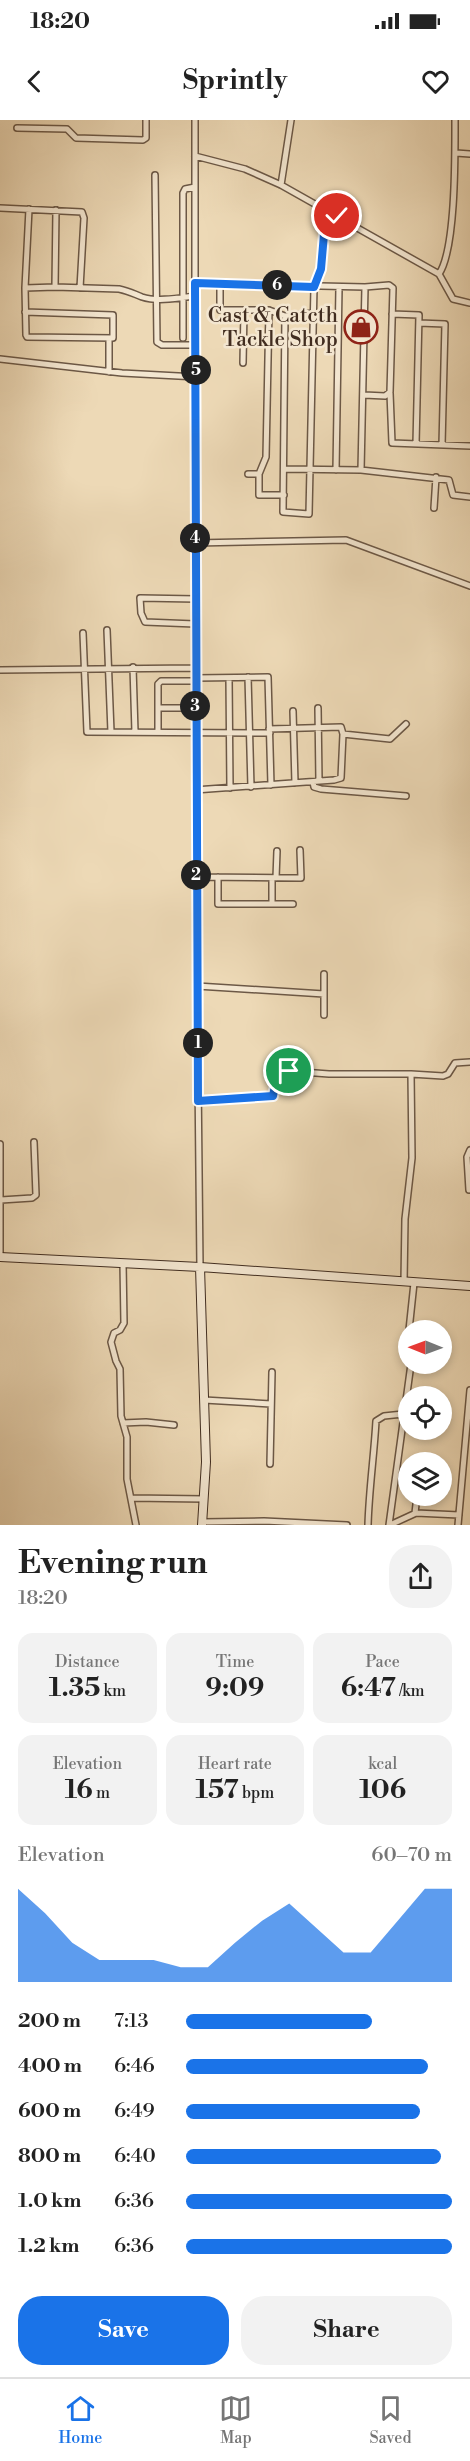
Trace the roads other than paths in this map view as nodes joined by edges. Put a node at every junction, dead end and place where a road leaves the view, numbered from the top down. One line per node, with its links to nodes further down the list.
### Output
1 (31, 120): 9 (street)
2 (41, 120): 10 (street)
3 (63, 120): 11 (street)
4 (146, 120): 11 (street)
5 (195, 120): 14 (street)
6 (291, 120): 16 (street)
7 (455, 120): 12 (street)
8 (17, 128): 9 (street)
9 (31, 128): 10 (street)
10 (41, 128): 11 (street)
11 (63, 128)
12 (456, 153): 13 (street); 22 (street)
13 (470, 154)
14 (195, 156): 16 (street); 17 (street)
15 (155, 175): 33 (street)
16 (281, 185): 21 (street)
17 (195, 187): 23 (street); 32 (street)
18 (0, 208): 19 (street)
19 (29, 209): 20 (street); 29 (street)
20 (56, 210): 25 (street); 30 (street)
21 (326, 211): 22 (street); 26 (street)
22 (439, 274): 34 (street)
23 (195, 283): 24 (street); 31 (street)
24 (219, 284): 26 (street); 35 (street)
25 (55, 287): 29 (street); 30 (street)
26 (314, 287): 27 (street); 38 (street)
27 (339, 287): 28 (street); 56 (street)
28 (365, 287): 39 (street); 50 (street)
29 (24, 288): 37 (street)
30 (81, 288): 33 (street)
31 (195, 296): 32 (street); 44 (street)
32 (183, 297): 33 (street); 42 (street)
33 (156, 299): 44 (street)
34 (470, 303)
35 (244, 310): 36 (street); 46 (street)
36 (269, 310): 40 (street); 59 (street)
37 (25, 312): 43 (street); 43 (street)
38 (313, 313): 40 (street); 55 (street)
39 (392, 314): 41 (street); 49 (street)
40 (285, 315): 54 (street)
41 (419, 322): 51 (street); 52 (street)
42 (183, 338)
43 (109, 340): 47 (street)
44 (196, 345): 48 (street)
45 (0, 359): 47 (street)
46 (243, 363)
47 (109, 372): 48 (street)
48 (196, 377): 66 (street)
49 (390, 392): 50 (street); 51 (street)
50 (364, 395): 57 (street)
51 (416, 444): 52 (street)
52 (442, 445): 53 (street)
53 (470, 446)
54 (284, 469): 55 (street); 62 (street)
55 (310, 469): 56 (street); 62 (street)
56 (336, 470): 57 (street)
57 (361, 470): 60 (street)
58 (248, 474): 59 (street)
59 (259, 474): 61 (street)
60 (435, 477): 63 (street); 65 (street)
61 (259, 495): 62 (street); 64 (street)
62 (284, 495)
63 (470, 497)
64 (258, 502)
65 (434, 508)
66 (195, 543): 67 (street); 68 (street)
67 (470, 586)
68 (196, 599): 69 (street); 69 (street)
69 (195, 624): 75 (street)
70 (107, 630): 74 (street)
71 (82, 633): 73 (street)
72 (133, 667): 74 (street); 75 (street); 89 (street)
73 (84, 668): 74 (street); 76 (street); 88 (street)
74 (109, 668): 88 (street)
75 (195, 668): 79 (street)
76 (0, 670)
77 (249, 677): 78 (street); 87 (street); 92 (street)
78 (229, 678): 79 (street); 91 (street)
79 (195, 680): 80 (street); 81 (street)
80 (159, 708): 81 (street); 90 (street)
81 (195, 708): 93 (street)
82 (318, 708): 85 (street)
83 (293, 711): 86 (street)
84 (405, 724): 94 (street)
85 (318, 726): 86 (street); 94 (street); 95 (street)
86 (293, 728): 87 (street); 96 (street)
87 (270, 731): 92 (street); 97 (street)
88 (111, 732): 89 (street)
89 (135, 732): 90 (street)
90 (158, 732): 93 (street)
91 (229, 733): 92 (street); 93 (street); 99 (street)
92 (249, 733): 98 (street)
93 (195, 734): 100 (street)
94 (343, 734): 95 (street)
95 (316, 782): 96 (street); 101 (street)
96 (295, 783): 97 (street)
97 (271, 785): 98 (street)
98 (251, 787): 99 (street)
99 (230, 788): 100 (street)
100 (195, 790): 104 (street)
101 (406, 796)
102 (300, 850): 106 (street)
103 (277, 851): 106 (street)
104 (196, 877): 105 (street); 110 (street)
105 (218, 877): 106 (street); 107 (street)
106 (274, 878): 107 (street)
107 (272, 904): 108 (street)
108 (293, 904)
109 (324, 974): 111 (street)
110 (197, 986): 111 (street); 115 (street)
111 (324, 994): 112 (street)
112 (324, 1015)
113 (470, 1062): 114 (street)
114 (411, 1074): 115 (street); 124 (street)
115 (198, 1101): 123 (street)
116 (34, 1142): 120 (street)
117 (0, 1143): 120 (street)
118 (470, 1150): 119 (street)
119 (469, 1190)
120 (1, 1200): 121 (street)
121 (0, 1257): 122 (main road)
122 (123, 1263): 123 (main road); 133 (street)
123 (200, 1267): 124 (main road); 130 (main road)
124 (404, 1282): 125 (main road)
125 (414, 1282): 126 (main road); 127 (street)
126 (470, 1286)
127 (410, 1320)
128 (272, 1372): 131 (street)
129 (470, 1390): 137 (street)
130 (204, 1400): 131 (street); 140 (main road)
131 (271, 1404): 136 (street)
132 (398, 1415): 148 (street)
133 (123, 1423): 134 (street); 139 (street)
134 (174, 1425)
135 (400, 1440): 149 (street)
136 (270, 1464)
137 (463, 1471): 138 (street); 143 (street)
138 (470, 1471)
139 (131, 1498): 140 (street); 146 (street)
140 (204, 1498): 144 (main road)
141 (416, 1506): 142 (street)
142 (415, 1513): 143 (street); 149 (street)
143 (459, 1515): 150 (street)
144 (203, 1524): 145 (street)
145 (313, 1524): 147 (street)
146 (136, 1525)
147 (348, 1525)
148 (368, 1525)
149 (389, 1525)
150 (458, 1525)

